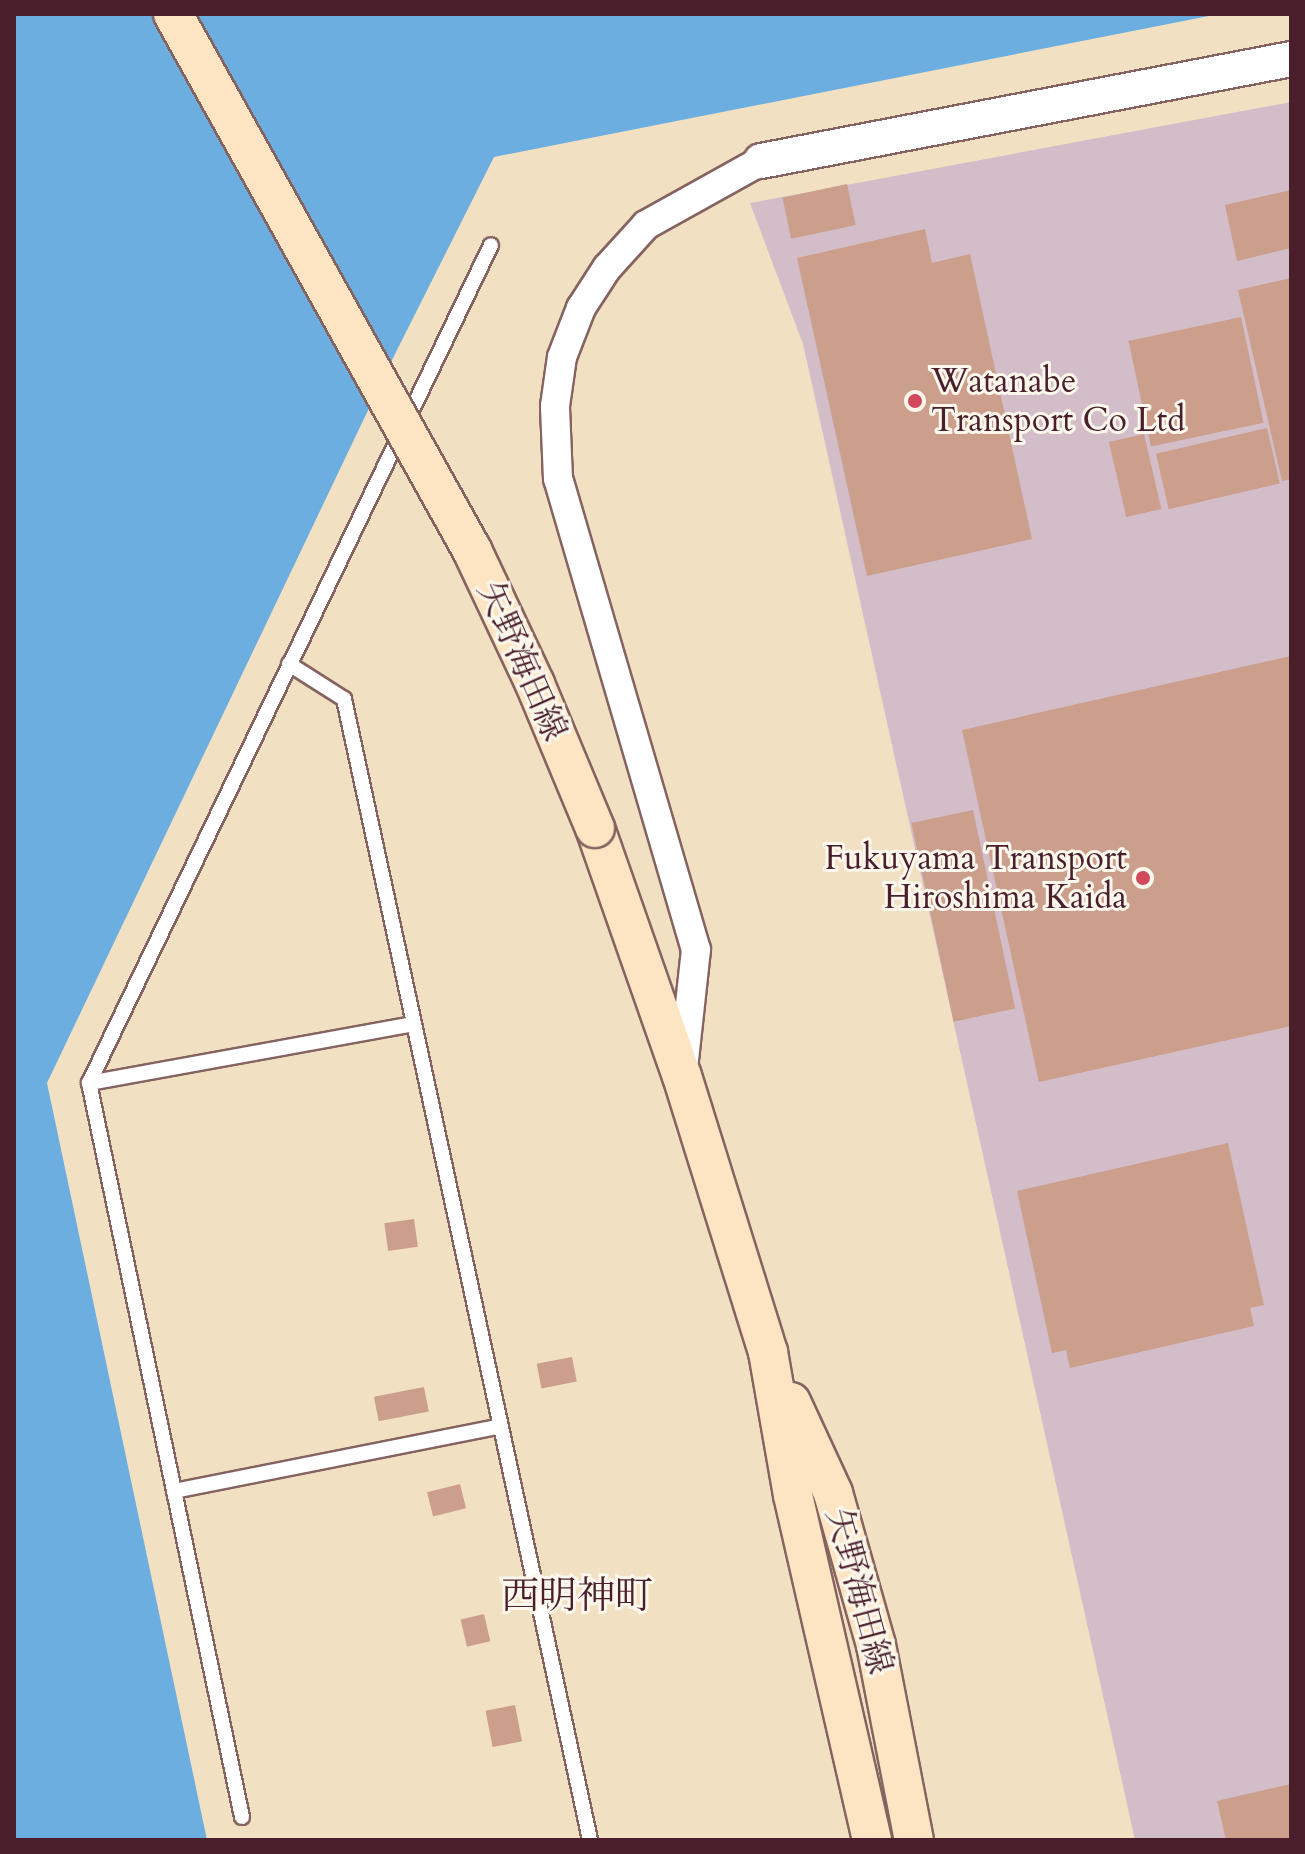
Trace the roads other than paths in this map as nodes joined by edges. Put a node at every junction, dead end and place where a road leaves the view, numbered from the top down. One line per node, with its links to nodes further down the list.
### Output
1 (173, 14): 7 (main road, 矢野海田線, bridge)
2 (1291, 59): 3 (street)
3 (761, 161): 7 (street)
4 (491, 245): 5 (lane)
5 (289, 664): 6 (lane); 8 (lane)
6 (414, 1024): 8 (lane); 10 (lane)
7 (682, 1076): 9 (main road, 矢野海田線)
8 (89, 1083): 11 (lane)
9 (768, 1352): 14 (main road, 矢野海田線); 15 (main road, 矢野海田線)
10 (501, 1426): 11 (lane); 13 (lane)
11 (174, 1491): 12 (lane)
12 (242, 1817)
13 (590, 1840)
14 (872, 1840)
15 (914, 1840)

